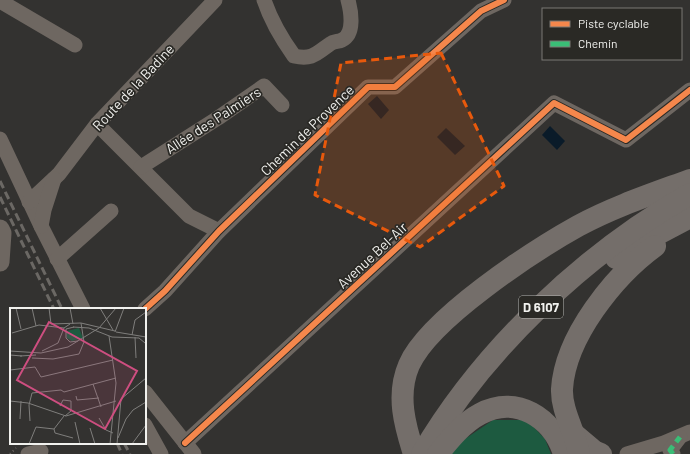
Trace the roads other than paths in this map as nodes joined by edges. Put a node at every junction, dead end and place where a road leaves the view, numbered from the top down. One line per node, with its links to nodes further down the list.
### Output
1 (215, 0): 9 (street, Route de la Badine)
2 (264, 0): 3 (street)
3 (348, 0)
4 (504, 0): 21 (street, Chemin de Provence)
5 (0, 1): 6 (street)
6 (75, 45)
7 (690, 90): 30 (street, Avenue Bel-Air)
8 (282, 104): 11 (street, Allée des Palmiers)
9 (97, 124): 11 (street); 12 (street, Route de la Badine)
10 (0, 139): 15 (street)
11 (141, 167): 21 (street)
12 (55, 178): 15 (street, Route de la Badine); 19 (street, Route de la Badine)
13 (690, 180): 34 (highway)
14 (690, 194): 34 (highway, D 6107)
15 (29, 202): 19 (street)
16 (111, 211): 22 (street)
17 (690, 217): 34 (highway, D 6107)
18 (690, 223): 29 (highway)
19 (41, 226): 22 (street)
20 (0, 229): 23 (main road)
21 (219, 231): 25 (street, Chemin de Provence)
22 (57, 259): 24 (street)
23 (0, 262)
24 (82, 308)
25 (146, 308)
26 (146, 393): 30 (street)
27 (146, 427): 33 (street)
28 (686, 436): 31 (street); 32 (street)
29 (577, 444): 36 (highway)
30 (190, 448)
31 (644, 451): 37 (street)
32 (668, 453)
33 (161, 454)
34 (426, 454): 35 (highway)
35 (564, 454)
36 (601, 454)
37 (627, 454)

